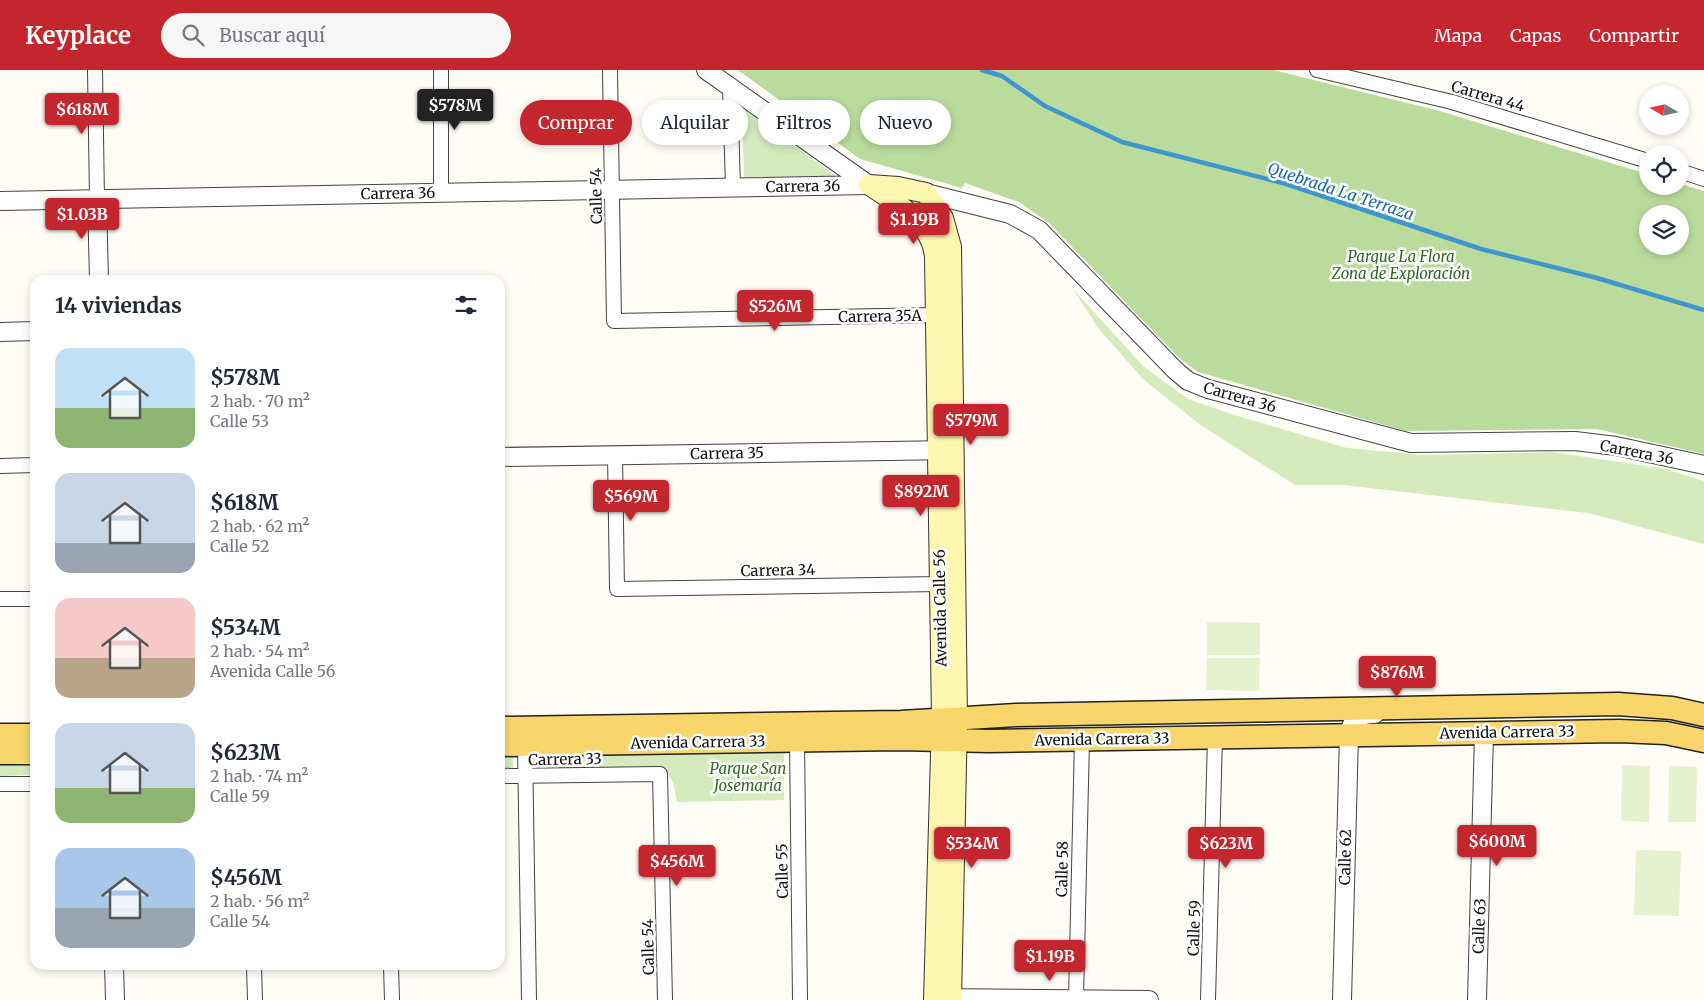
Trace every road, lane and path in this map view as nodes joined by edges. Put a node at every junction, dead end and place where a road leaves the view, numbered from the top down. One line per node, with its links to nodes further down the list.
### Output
1 (95, 70): 15 (street)
2 (441, 70): 13 (street)
3 (610, 70): 12 (street, Calle 54)
4 (706, 70): 6 (street)
5 (1317, 70): 7 (street, Carrera 44)
6 (730, 87): 10 (street); 11 (street)
7 (1639, 158)
8 (1689, 174): 9 (street)
9 (1704, 178)
10 (870, 185): 11 (street, Carrera 36); 14 (main road, Carrera 36); 18 (main road, Avenida Calle 56)
11 (733, 188): 12 (street, Carrera 36)
12 (612, 190): 13 (street, Carrera 36); 19 (street, Calle 54)
13 (441, 193): 15 (street, Carrera 36)
14 (926, 193): 22 (main road, Avenida Calle 56); 26 (street, Carrera 36)
15 (98, 199): 16 (street, Carrera 36); 17 (street)
16 (0, 201)
17 (99, 275)
18 (936, 315): 19 (street, Carrera 35A); 22 (main road, Avenida Calle 56)
19 (614, 321)
20 (30, 331): 21 (street)
21 (0, 332)
22 (946, 450): 23 (street, Carrera 35); 28 (main road, Avenida Calle 56); 35 (main road, Avenida Calle 56)
23 (615, 455): 24 (street, Carrera 35); 28 (street, Carrera 34)
24 (505, 457)
25 (30, 465): 27 (street)
26 (1701, 465)
27 (0, 466)
28 (940, 584): 35 (main road, Avenida Calle 56)
29 (0, 599): 30 (street)
30 (30, 599)
31 (1449, 707): 32 (main road, Avenida Carrera 33); 33 (street, Avenida Carrera 33); 35 (main road, Avenida Carrera 33)
32 (1704, 715)
33 (1353, 726): 36 (main road, Avenida Carrera 33); 39 (main road, Avenida Carrera 33); 65 (street, Calle 62)
34 (505, 728): 35 (main road, Avenida Carrera 33)
35 (949, 730): 40 (main road, Avenida Carrera 33); 41 (main road, Avenida Carrera 33); 55 (main road, Avenida Calle 56)
36 (1484, 733): 42 (main road, Avenida Carrera 33); 66 (street, Calle 63)
37 (0, 735): 38 (main road)
38 (30, 735)
39 (1215, 737): 40 (main road, Avenida Carrera 33); 64 (street, Calle 59)
40 (1082, 739): 56 (street, Calle 58)
41 (797, 741): 44 (main road, Avenida Carrera 33); 62 (street, Calle 55)
42 (1704, 741)
43 (505, 745): 44 (main road, Avenida Carrera 33)
44 (525, 745): 49 (street)
45 (0, 753): 46 (main road)
46 (30, 753)
47 (660, 774): 49 (street, Carrera 33); 61 (street, Calle 54)
48 (505, 776): 49 (street, Carrera 33)
49 (526, 776): 60 (street)
50 (0, 784): 51 (street)
51 (30, 784)
52 (114, 970): 57 (street)
53 (254, 970): 58 (street)
54 (391, 970): 59 (street)
55 (940, 999): 56 (street)
56 (1076, 999): 63 (street)
57 (115, 1000)
58 (255, 1000)
59 (392, 1000)
60 (529, 1000)
61 (665, 1000)
62 (800, 1000)
63 (1149, 1000)
64 (1208, 1000)
65 (1342, 1000)
66 (1477, 1000)

